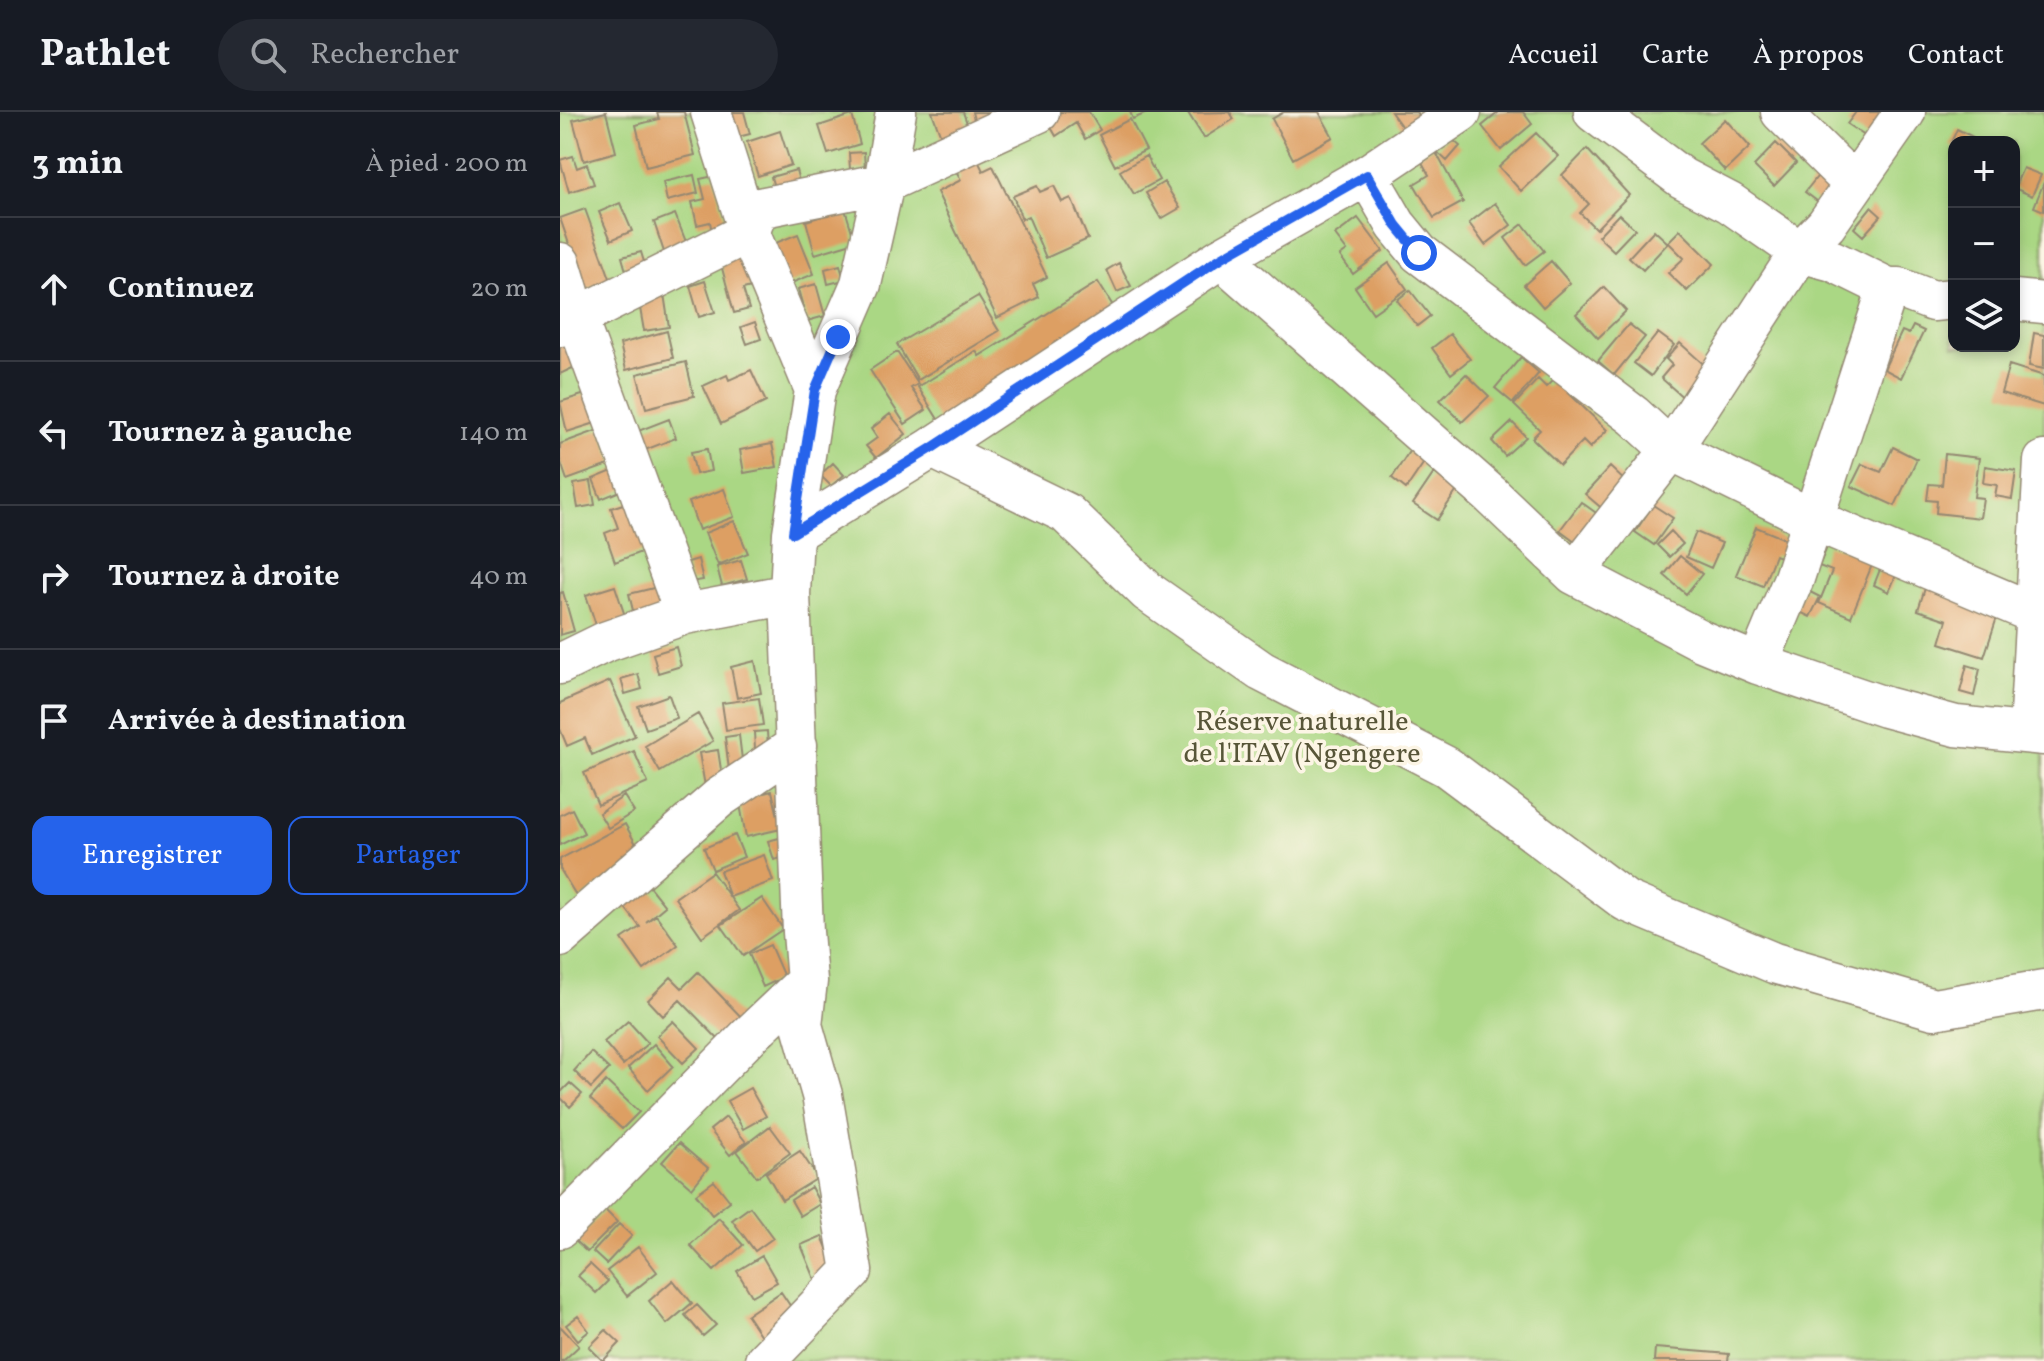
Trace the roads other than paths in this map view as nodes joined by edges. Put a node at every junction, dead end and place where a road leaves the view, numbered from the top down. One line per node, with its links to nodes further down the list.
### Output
1 (711, 112): 11 (street)
2 (896, 112): 9 (street)
3 (1039, 112): 9 (street)
4 (1461, 112): 8 (street)
5 (1594, 112): 12 (street)
6 (1781, 112): 10 (street)
7 (1905, 112): 10 (street)
8 (1367, 175): 13 (street); 22 (street)
9 (884, 183): 11 (street); 20 (street)
10 (1854, 184): 12 (street)
11 (749, 232): 19 (street); 20 (street)
12 (1800, 252): 15 (street); 22 (street)
13 (1221, 258): 21 (street); 26 (street)
14 (560, 263): 19 (street)
15 (1888, 288): 16 (street); 24 (street)
16 (1948, 300)
17 (2020, 301): 18 (street)
18 (2044, 303)
19 (568, 322): 28 (street)
20 (815, 390): 25 (street)
21 (932, 448): 25 (street); 36 (street)
22 (1671, 450): 24 (street); 26 (street)
23 (2044, 461): 29 (street)
24 (1814, 520): 29 (street); 31 (street)
25 (793, 533): 27 (street)
26 (1574, 574): 31 (street)
27 (790, 594): 28 (street); 33 (street)
28 (685, 614): 30 (street)
29 (2036, 614): 32 (street)
30 (560, 664)
31 (1758, 664): 32 (street)
32 (2036, 734)
33 (797, 745): 34 (street); 35 (street)
34 (560, 937)
35 (807, 981): 37 (street); 38 (street)
36 (2044, 990)
37 (560, 1228)
38 (765, 1361)

